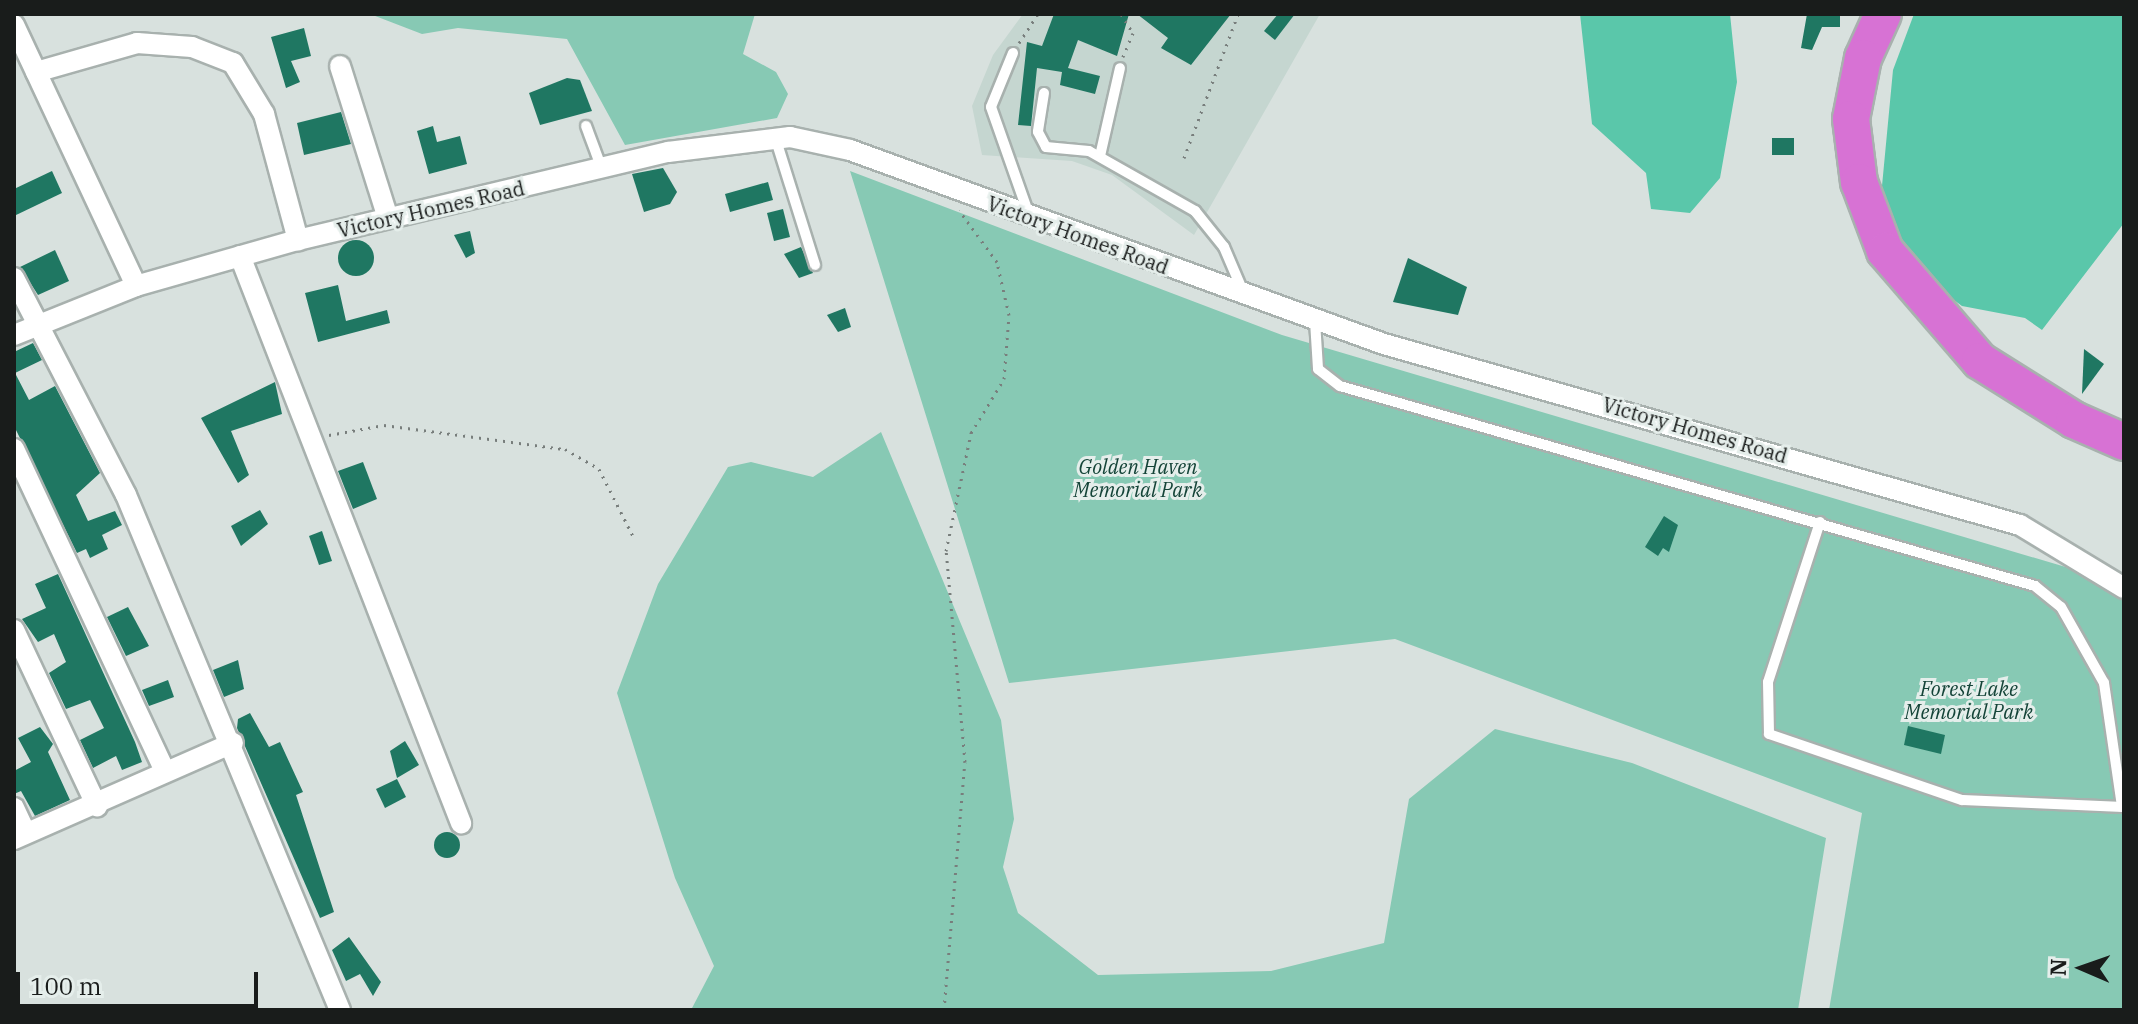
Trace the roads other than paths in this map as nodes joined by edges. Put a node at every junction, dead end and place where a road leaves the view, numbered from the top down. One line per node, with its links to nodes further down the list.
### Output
1 (1883, 14): 23 (highway)
2 (14, 25): 6 (street)
3 (1013, 53): 12 (lane)
4 (340, 66): 13 (street)
5 (1120, 68): 10 (lane)
6 (36, 72): 14 (street); 18 (street)
7 (1044, 93): 10 (lane)
8 (586, 126): 11 (lane)
9 (775, 137): 11 (street, Victory Homes Road); 12 (street, Victory Homes Road); 16 (lane)
10 (1100, 156): 19 (lane)
11 (602, 169): 13 (street, Victory Homes Road)
12 (1029, 217): 19 (street, Victory Homes Road)
13 (388, 218): 14 (street, Victory Homes Road)
14 (298, 240): 15 (street, Victory Homes Road)
15 (240, 256): 18 (street, Victory Homes Road); 33 (street)
16 (815, 265)
17 (14, 278): 21 (street)
18 (136, 286): 21 (street, Victory Homes Road)
19 (1244, 296): 20 (street, Victory Homes Road)
20 (1315, 321): 25 (lane); 26 (street, Victory Homes Road)
21 (38, 324): 22 (street, Victory Homes Road); 28 (street)
22 (14, 335)
23 (2124, 442)
24 (14, 449): 29 (street)
25 (1820, 522): 31 (lane); 31 (lane)
26 (2124, 588)
27 (14, 630): 30 (street)
28 (233, 743): 29 (street); 35 (street)
29 (165, 771): 30 (street)
30 (97, 806): 34 (street)
31 (2123, 807)
32 (14, 808): 34 (street)
33 (461, 823)
34 (20, 836)
35 (340, 1010)

